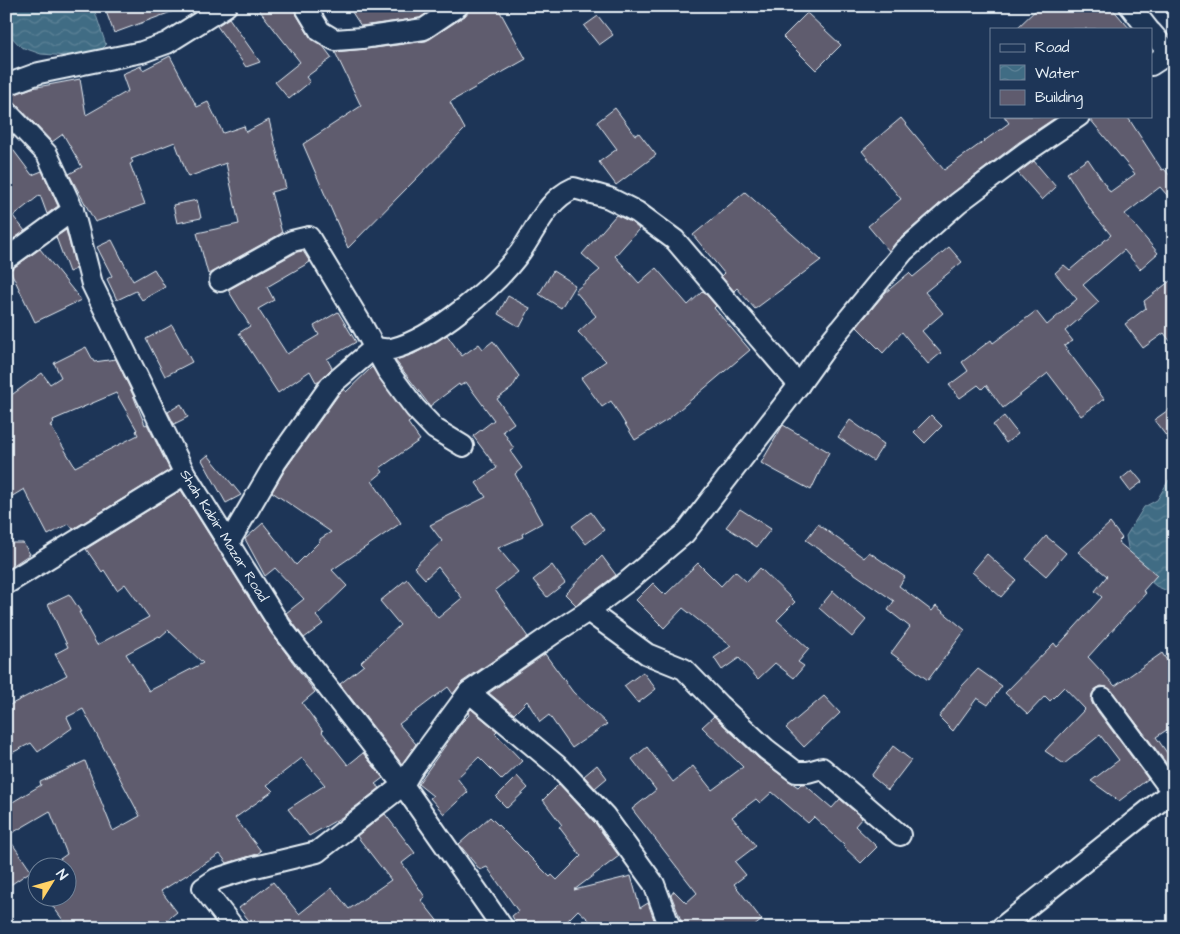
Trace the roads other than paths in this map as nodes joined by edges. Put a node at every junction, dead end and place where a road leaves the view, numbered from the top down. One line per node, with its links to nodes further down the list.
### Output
1 (226, 6): 9 (street)
2 (305, 6): 3 (street)
3 (458, 6)
4 (1130, 6): 5 (street)
5 (1147, 28)
6 (1152, 33): 7 (street)
7 (1171, 52): 8 (street)
8 (1152, 64)
9 (6, 85)
10 (6, 111): 12 (street, Shah Kabir Mazar Road)
11 (1076, 118): 16 (street)
12 (74, 210): 13 (street); 18 (street, Shah Kabir Mazar Road)
13 (6, 259)
14 (220, 281): 15 (street)
15 (374, 348): 16 (street); 17 (street); 19 (street)
16 (799, 385): 21 (street)
17 (463, 446)
18 (185, 474): 19 (street, Shah Kabir Mazar Road); 20 (street)
19 (228, 544): 24 (street, Shah Kabir Mazar Road)
20 (6, 584)
21 (588, 611): 22 (street); 26 (street)
22 (469, 692): 24 (street); 29 (street)
23 (1103, 698): 25 (street)
24 (403, 785): 27 (street); 28 (street, Shah Kabir Mazar Road)
25 (1173, 792): 30 (street)
26 (900, 835)
27 (234, 928)
28 (503, 928)
29 (672, 928)
30 (1001, 928)

